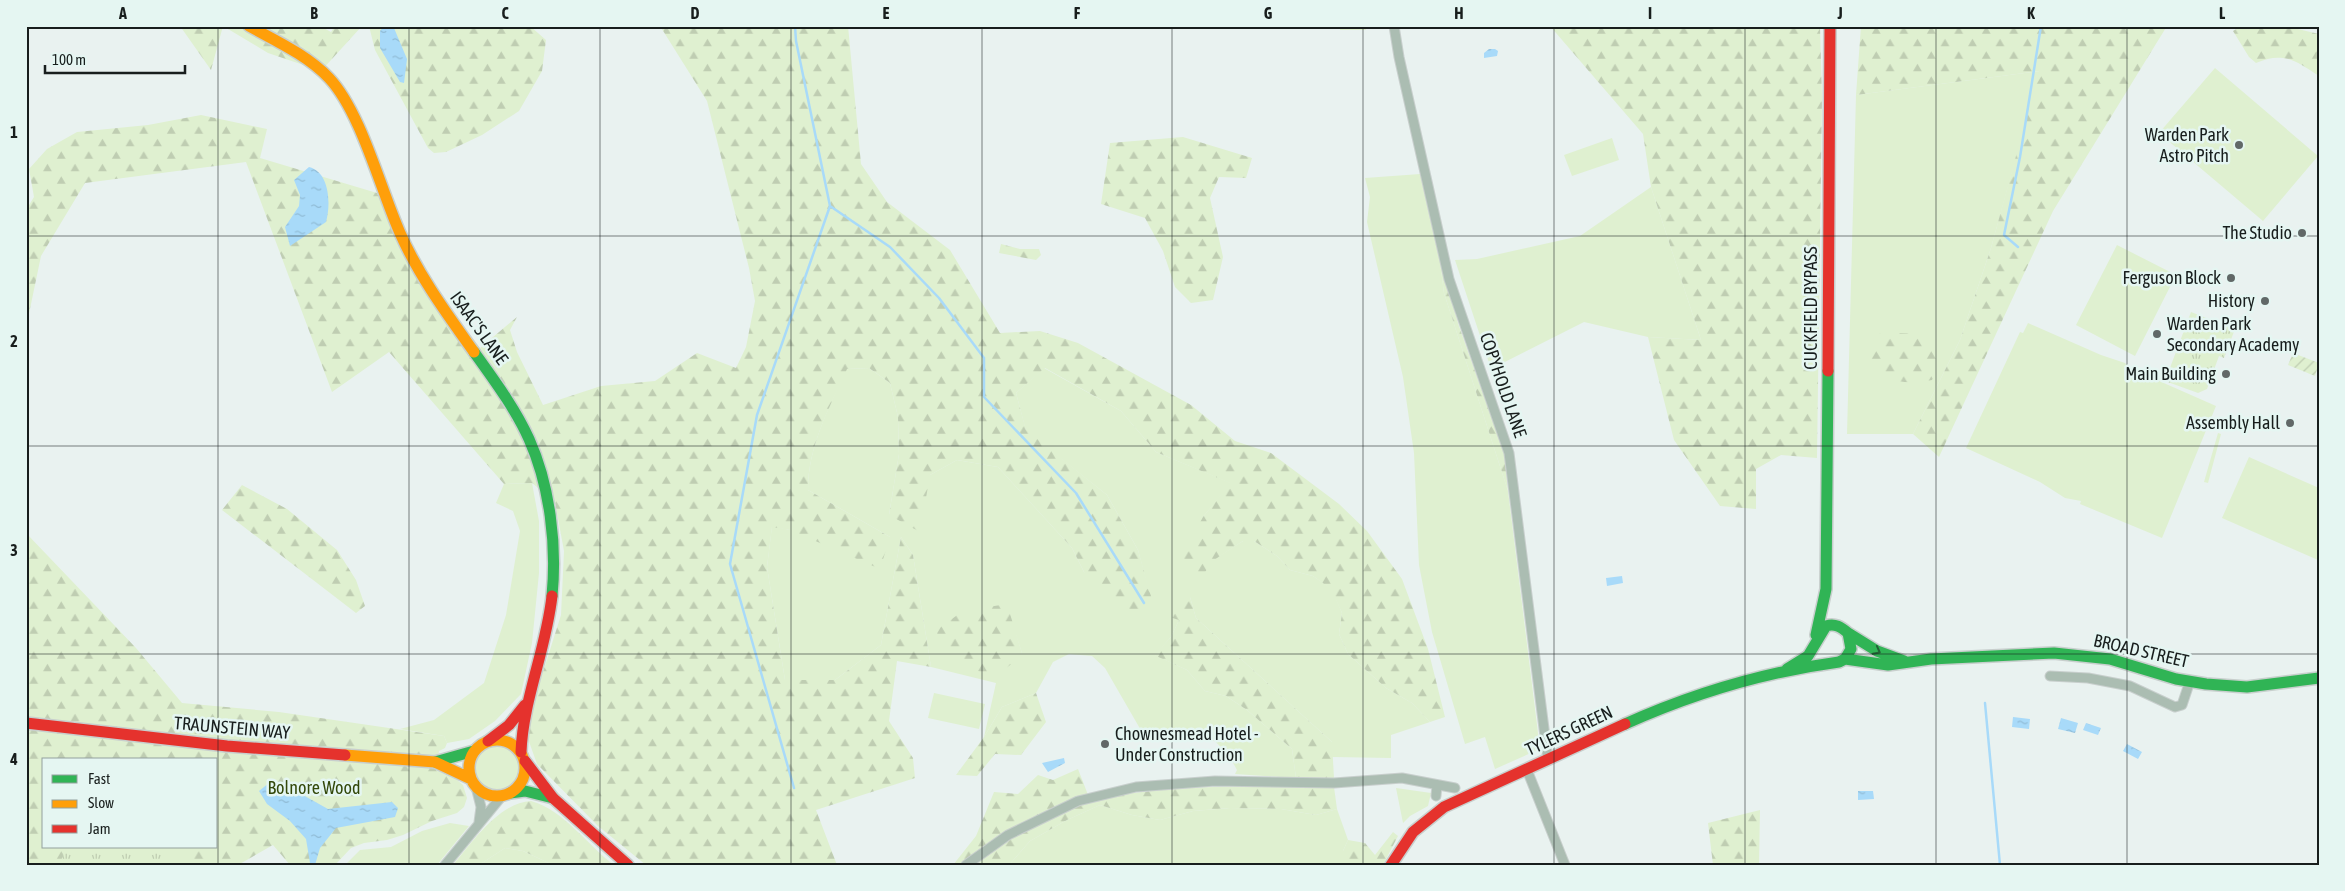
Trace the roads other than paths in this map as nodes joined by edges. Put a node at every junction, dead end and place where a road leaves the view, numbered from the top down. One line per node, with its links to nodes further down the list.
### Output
1 (249, 26): 14 (main road, ISAAC'S LANE)
2 (1394, 26): 19 (street, COPYHOLD LANE)
3 (1830, 26): 4 (main road, CUCKFIELD BYPASS)
4 (1826, 589): 5 (main road, CUCKFIELD BYPASS); 6 (main road, CUCKFIELD BYPASS)
5 (1846, 631): 6 (main road); 7 (main road); 8 (main road, one-way to 8)
6 (1816, 638): 9 (main road); 10 (main road, TYLERS GREEN)
7 (1845, 659): 8 (main road); 9 (main road)
8 (1909, 662): 13 (main road, BROAD STREET)
9 (1833, 663): 10 (main road, TYLERS GREEN)
10 (1787, 669): 19 (main road, TYLERS GREEN)
11 (2050, 676): 13 (street)
12 (2319, 678): 13 (main road, BROAD STREET)
13 (2190, 681)
14 (527, 703): 16 (main road, ISAAC'S LANE); 18 (main road, ISAAC'S LANE)
15 (26, 723): 20 (main road, TRAUNSTEIN WAY)
16 (488, 741): 17 (main road); 18 (main road)
17 (474, 751): 20 (main road, TRAUNSTEIN WAY); 22 (main road)
18 (523, 757): 25 (main road); 27 (main road)
19 (1548, 760): 21 (main road, TYLERS GREEN)
20 (435, 762): 22 (main road, TRAUNSTEIN WAY)
21 (1528, 770): 32 (main road, TYLERS GREEN); 33 (street)
22 (474, 783): 25 (main road); 28 (street)
23 (1437, 785): 24 (street); 26 (street); 31 (street)
24 (1455, 788)
25 (506, 794): 27 (main road); 28 (street)
26 (1436, 796)
27 (554, 798): 30 (main road)
28 (479, 822): 29 (street)
29 (445, 865)
30 (628, 865)
31 (966, 865)
32 (1391, 865)
33 (1565, 865)

